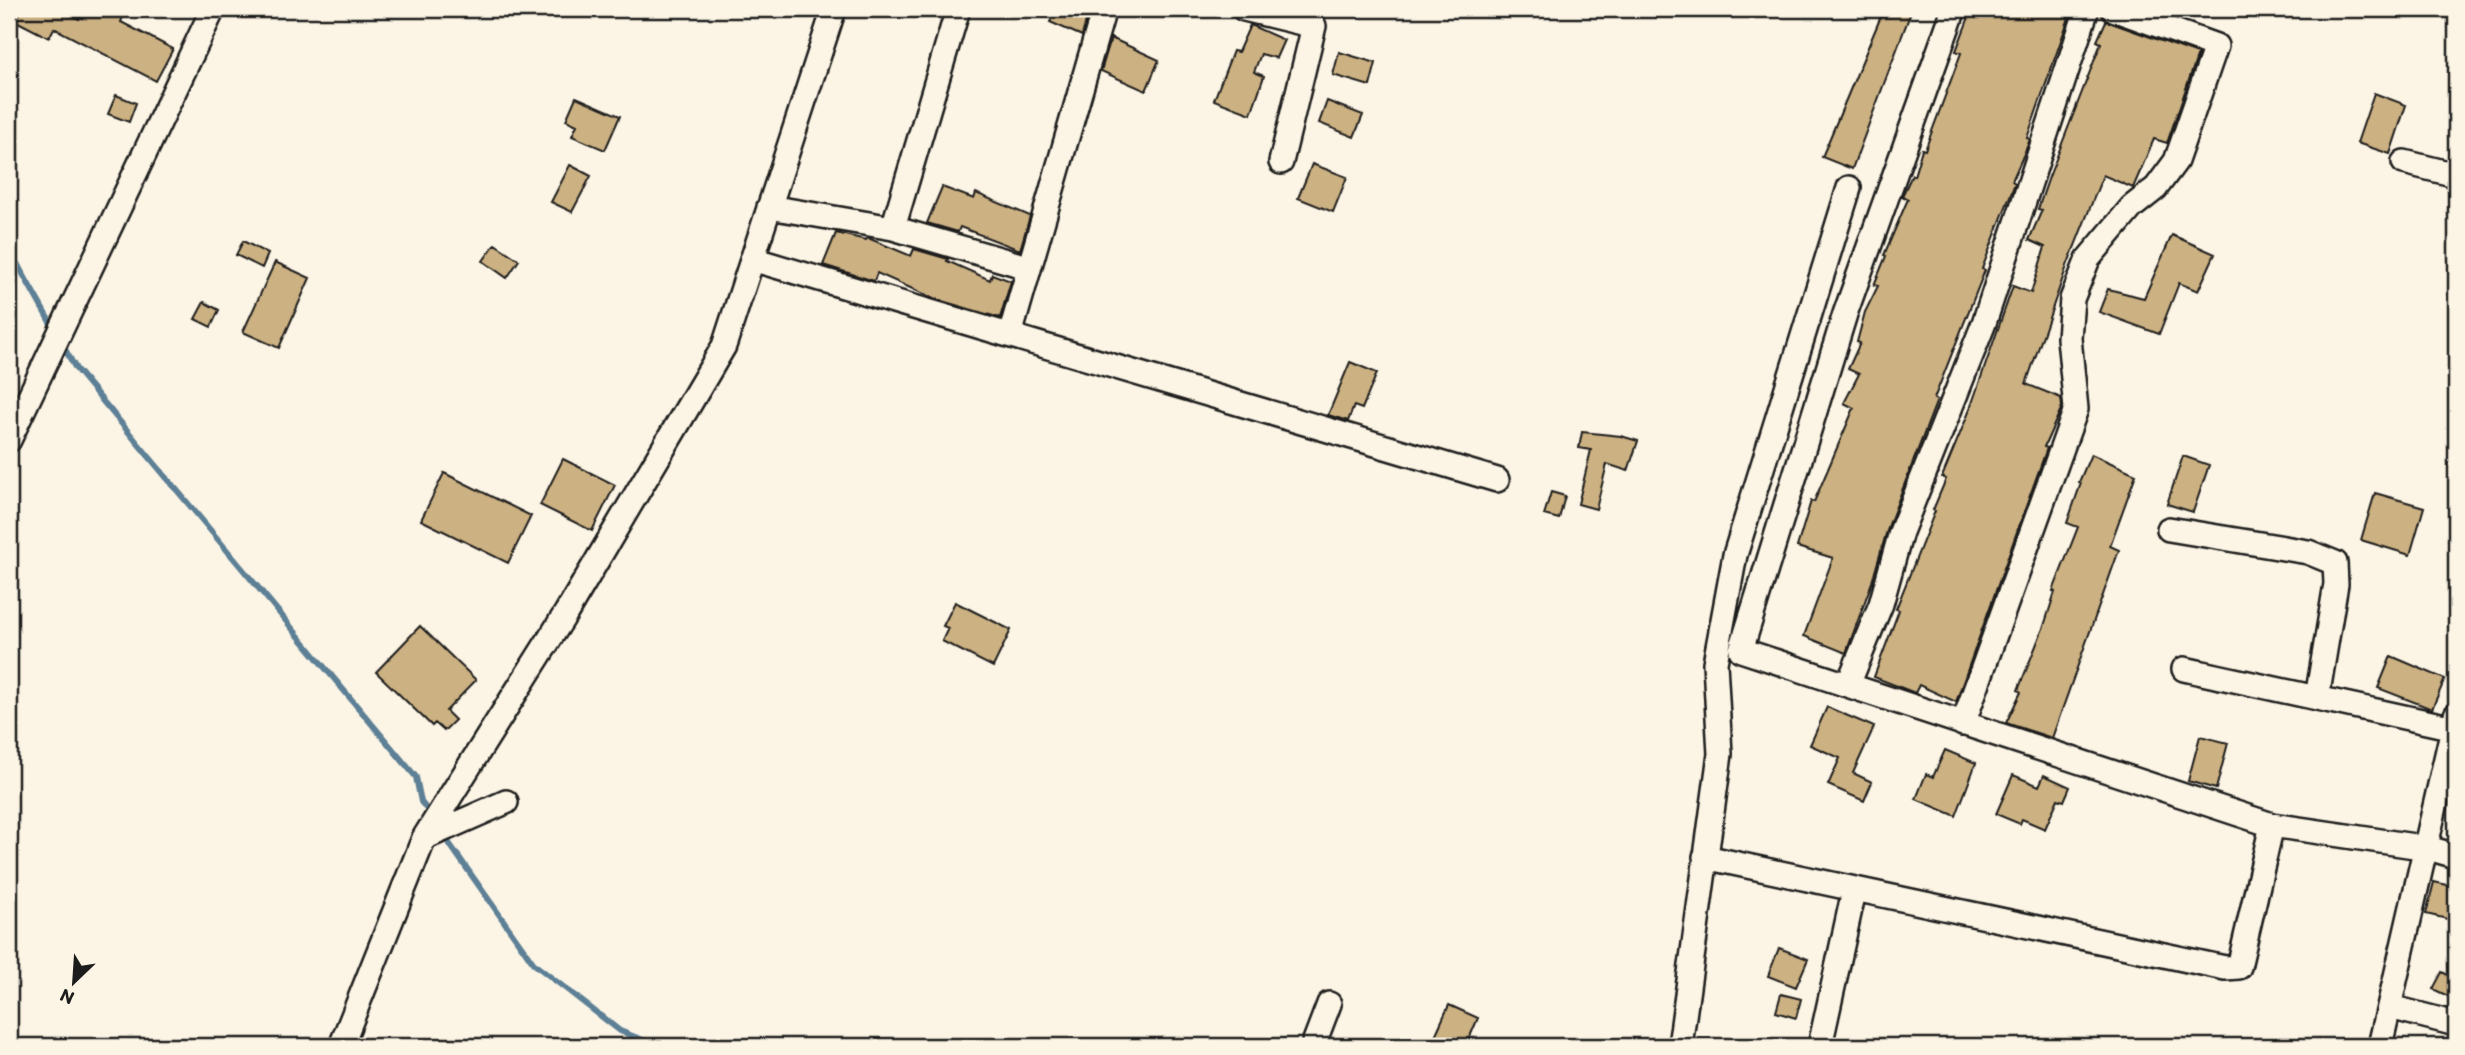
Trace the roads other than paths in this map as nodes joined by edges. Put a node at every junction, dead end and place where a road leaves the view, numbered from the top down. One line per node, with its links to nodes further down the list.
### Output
1 (213, 9): 18 (street)
2 (834, 9): 13 (street)
3 (958, 9): 14 (street)
4 (1104, 9): 16 (street)
5 (1244, 9): 9 (street)
6 (1954, 9): 22 (street)
7 (2087, 9): 22 (street)
8 (2113, 9): 25 (street)
9 (1281, 162)
10 (2404, 162): 11 (street)
11 (2456, 175)
12 (1849, 188): 30 (street)
13 (769, 207): 14 (street); 15 (street)
14 (893, 228): 16 (street)
15 (752, 259): 17 (street); 28 (street)
16 (1027, 267): 17 (street)
17 (1010, 335): 19 (street)
18 (9, 440)
19 (1497, 480)
20 (2169, 529): 23 (street)
21 (2184, 669): 23 (street)
22 (1848, 685): 25 (street)
23 (2317, 698): 24 (street)
24 (2455, 722): 29 (street)
25 (1963, 724): 27 (street)
26 (506, 802): 28 (street)
27 (2272, 825): 29 (street); 32 (street)
28 (425, 837): 36 (street)
29 (2428, 848): 31 (street); 34 (street)
30 (1704, 856): 32 (street); 38 (street)
31 (2456, 856)
32 (1854, 891): 39 (street)
33 (1329, 1004): 37 (street)
34 (2390, 1007): 35 (street); 40 (street)
35 (2456, 1024)
36 (341, 1046)
37 (1313, 1046)
38 (1680, 1046)
39 (1820, 1046)
40 (2380, 1046)

